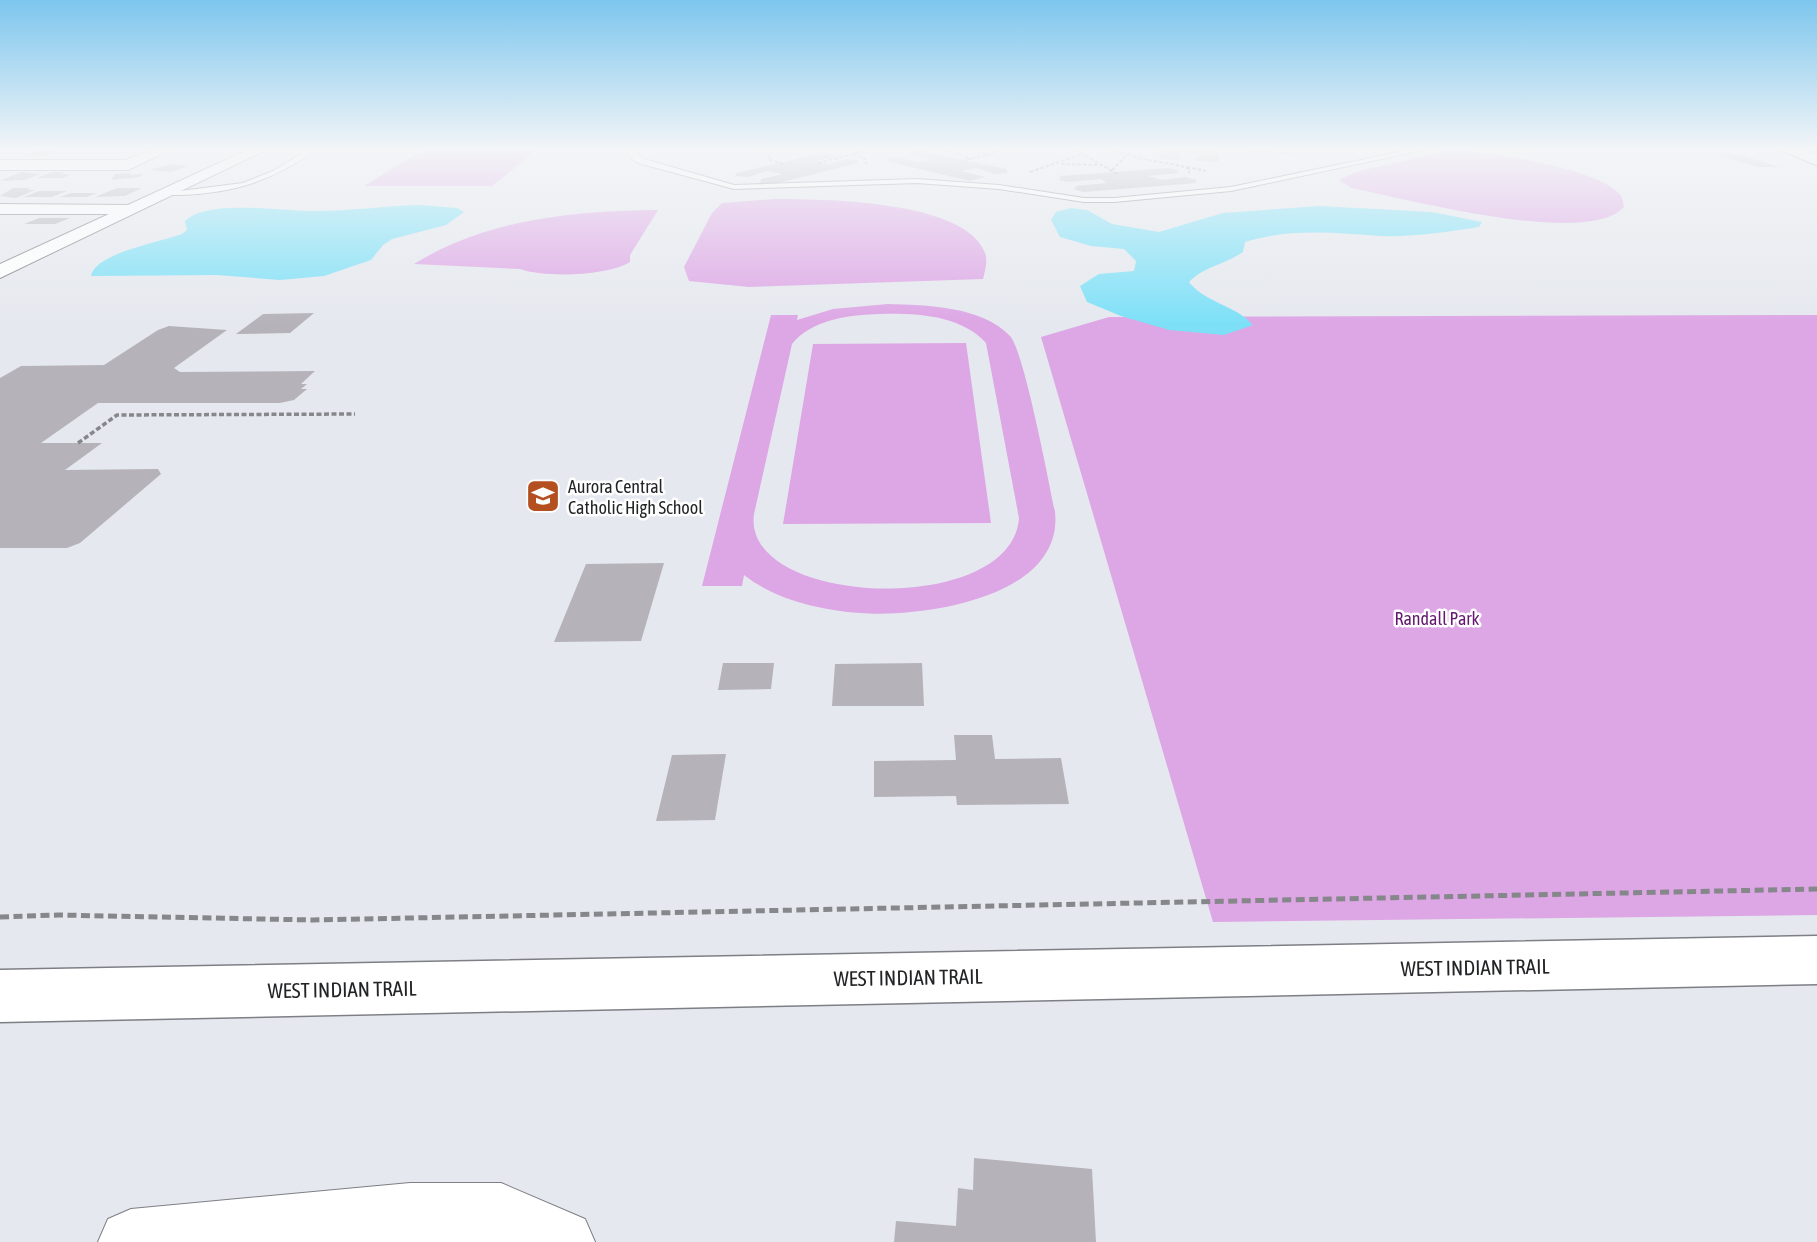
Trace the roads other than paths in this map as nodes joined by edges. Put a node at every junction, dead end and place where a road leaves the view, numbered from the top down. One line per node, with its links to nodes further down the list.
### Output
1 (0, 209): 2 (street)
2 (133, 209): 3 (street)
3 (0, 272)
4 (1817, 960): 5 (main road, WEST INDIAN TRAIL)
5 (0, 996)
6 (252, 1236): 7 (street); 8 (street)
7 (131, 1242)
8 (562, 1242)

